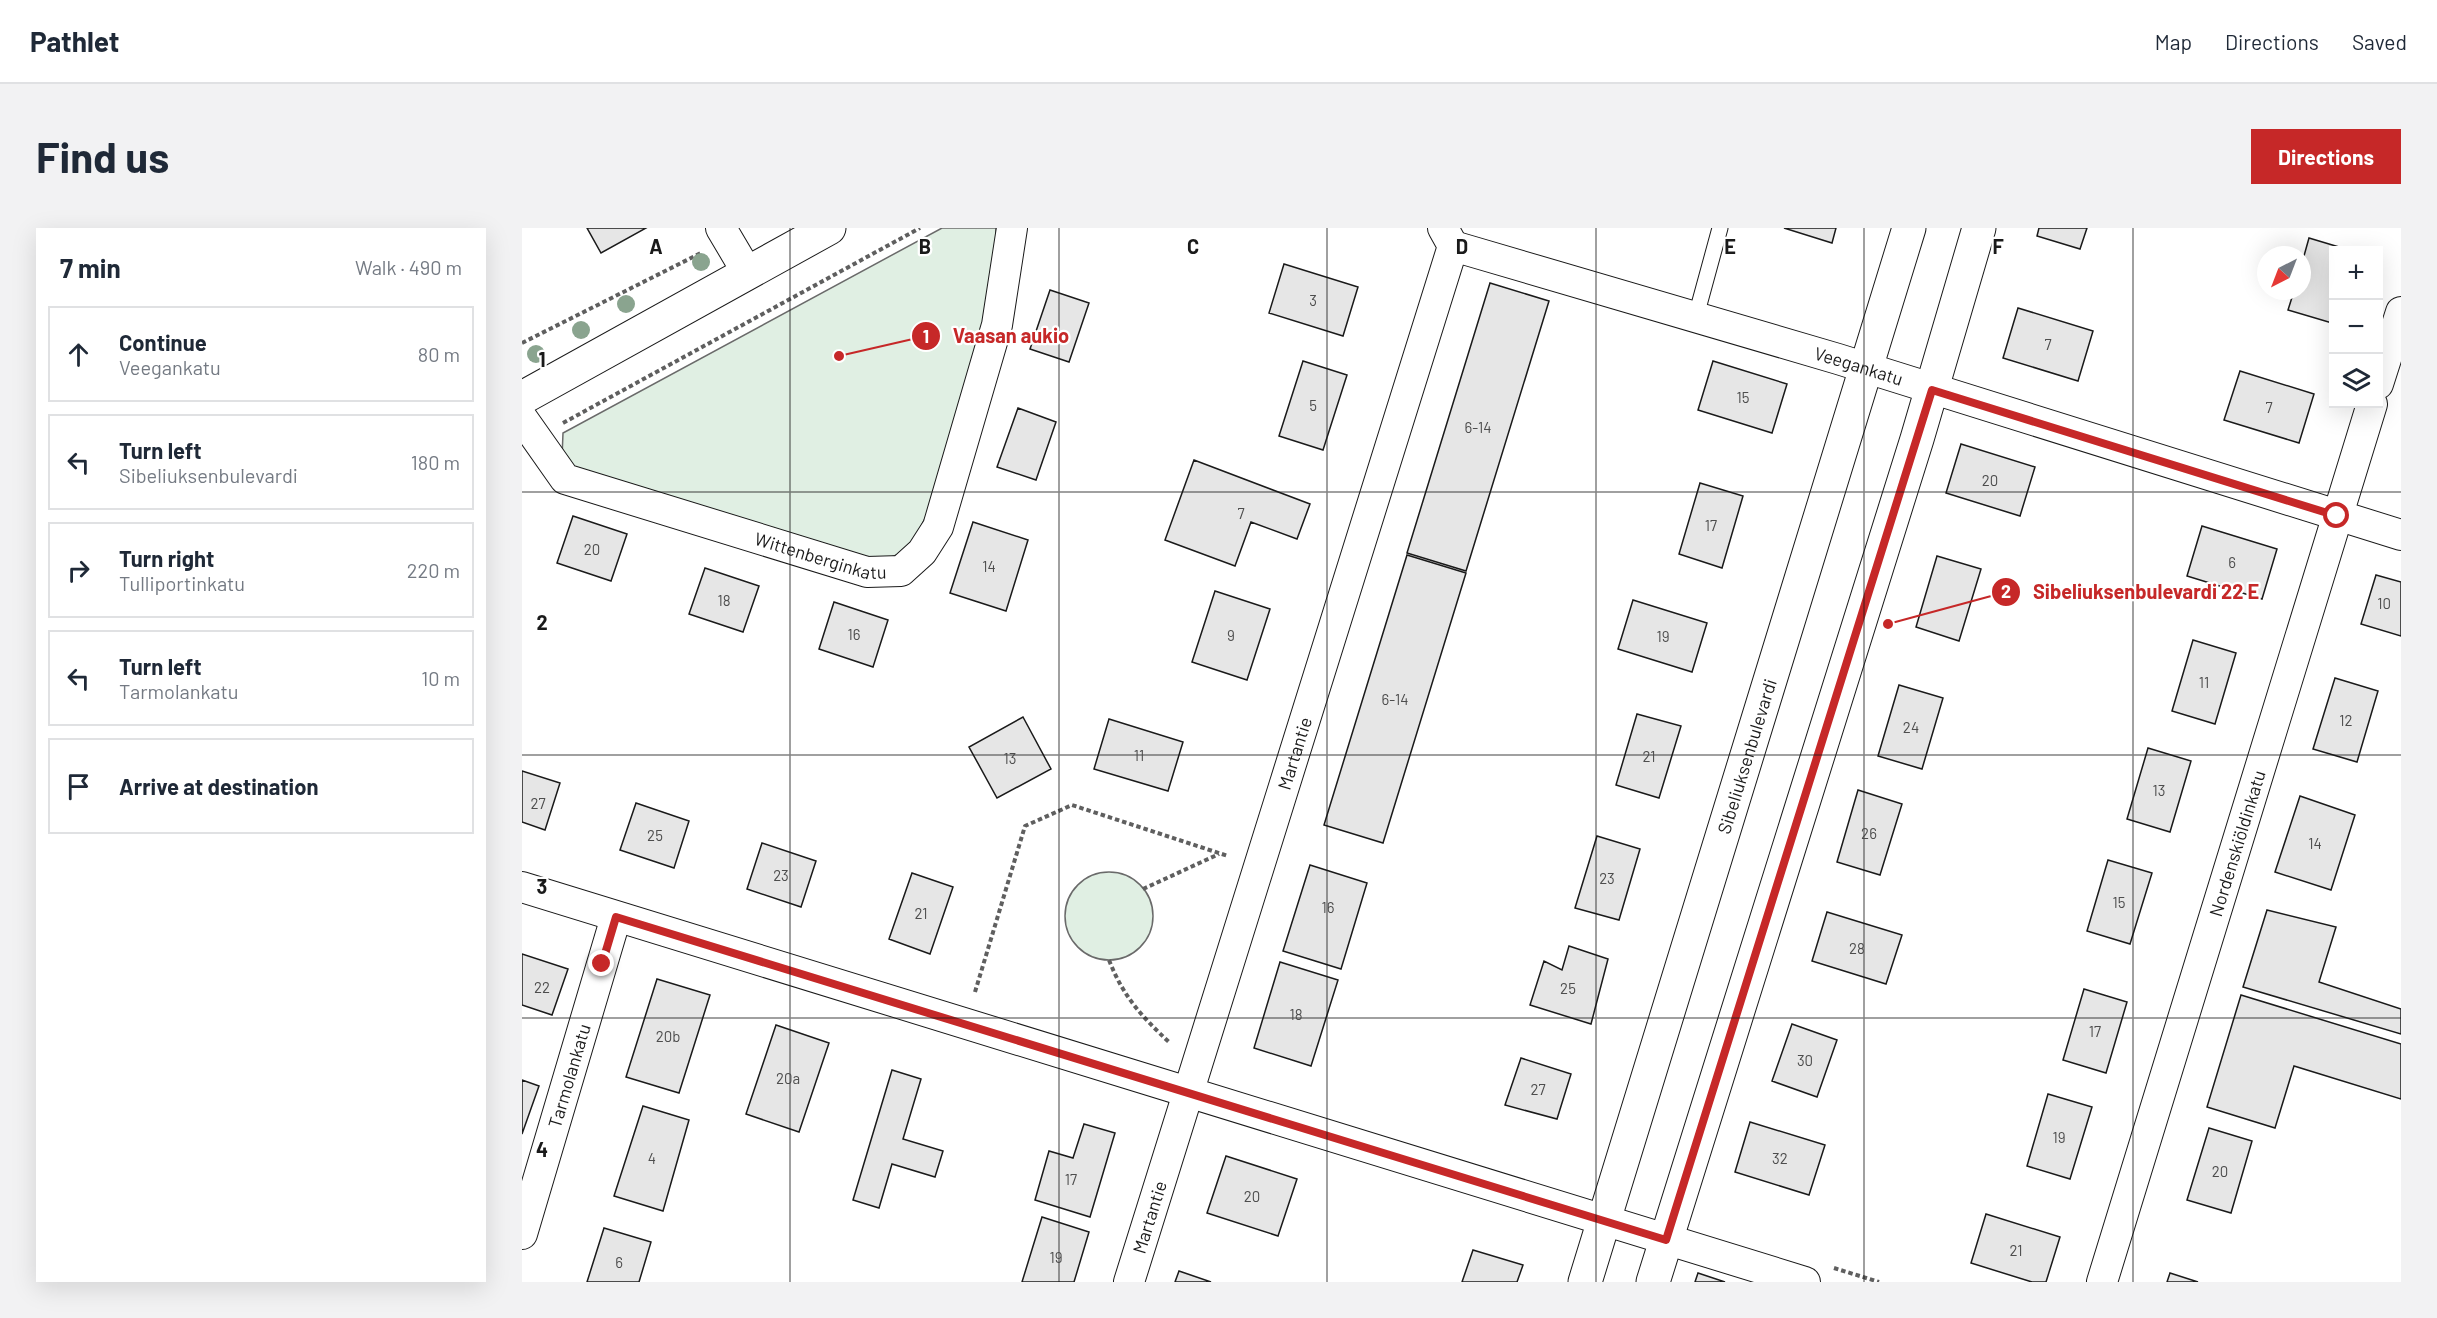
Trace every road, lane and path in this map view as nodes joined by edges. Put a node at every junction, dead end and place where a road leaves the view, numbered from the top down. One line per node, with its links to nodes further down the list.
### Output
1 (721, 228): 10 (street)
2 (829, 228): 10 (main road)
3 (920, 228): 20 (path)
4 (1012, 228): 19 (street, Wittenberginkatu)
5 (1720, 228): 12 (lane)
6 (1909, 228): 14 (main road, Sibeliuksenbulevardi)
7 (1979, 228): 16 (main road)
8 (1448, 237): 12 (street, Veegankatu); 24 (street, Martantie)
9 (703, 252): 13 (path)
10 (747, 272): 17 (main road)
11 (2401, 312): 15 (street)
12 (1696, 316): 14 (street, Veegankatu)
13 (522, 343)
14 (1867, 369): 16 (street, Veegankatu); 32 (main road, Sibeliuksenbulevardi)
15 (2383, 371)
16 (1932, 390): 21 (street, Veegankatu); 34 (main road)
17 (522, 398)
18 (2371, 408): 21 (street, Nordenskiöldinkatu)
19 (522, 418)
20 (561, 424)
21 (2337, 516): 22 (street, Veegankatu); 39 (street, Nordenskiöldinkatu)
22 (2401, 535)
23 (1220, 854): 24 (path); 26 (path); 29 (path)
24 (1257, 866): 30 (street, Martantie)
25 (522, 887): 27 (street)
26 (1143, 889)
27 (616, 917): 29 (street); 33 (street, Tarmolankatu)
28 (1109, 960): 30 (path)
29 (965, 1023): 31 (street)
30 (1199, 1052): 31 (street, Martantie)
31 (1186, 1093): 32 (street); 35 (street, Martantie)
32 (1604, 1221): 34 (street); 36 (main road, Sibeliuksenbulevardi)
33 (522, 1234)
34 (1666, 1240): 37 (main road); 38 (street)
35 (1129, 1282)
36 (1585, 1282)
37 (1653, 1282)
38 (1805, 1282)
39 (2102, 1282)

